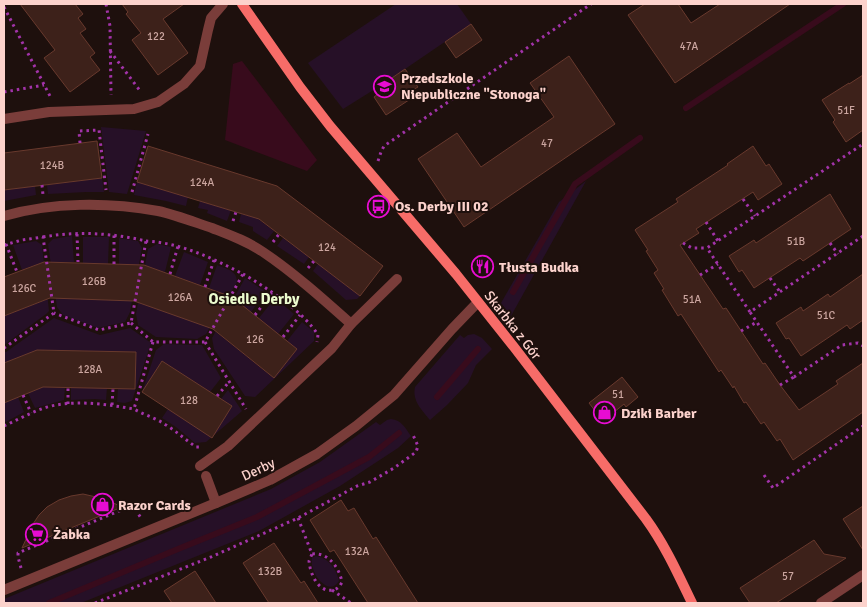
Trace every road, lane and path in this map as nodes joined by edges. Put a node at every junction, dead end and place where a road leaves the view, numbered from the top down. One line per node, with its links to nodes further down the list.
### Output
1 (106, 4): 6 (path)
2 (223, 4): 11 (street)
3 (242, 4): 50 (street, Skarbka z Gór)
4 (591, 4): 16 (path)
5 (4, 7): 7 (path)
6 (110, 51): 9 (path); 11 (path)
7 (44, 85): 8 (path); 10 (path)
8 (4, 92)
9 (145, 98)
10 (52, 100)
11 (111, 111): 12 (street)
12 (4, 119)
13 (148, 134): 18 (path)
14 (80, 143): 17 (path)
15 (863, 144): 21 (path)
16 (378, 162)
17 (107, 196)
18 (130, 198)
19 (743, 198): 21 (path)
20 (4, 216): 57 (street)
21 (755, 216): 28 (path)
22 (706, 222): 28 (path)
23 (77, 234): 24 (path); 26 (path); 37 (path)
24 (114, 235): 27 (path); 38 (path)
25 (863, 236): 34 (path)
26 (43, 237): 31 (path); 52 (path)
27 (146, 241): 32 (path); 55 (path)
28 (718, 241): 33 (path)
29 (683, 243): 33 (path)
30 (830, 243): 34 (path)
31 (5, 245): 41 (path)
32 (178, 246): 35 (path); 42 (path)
33 (707, 248): 39 (path)
34 (838, 254): 49 (path)
35 (214, 260): 43 (path); 47 (path)
36 (314, 261): 40 (path)
37 (78, 262)
38 (114, 264)
39 (718, 264): 44 (path); 51 (path)
40 (307, 270)
41 (17, 272)
42 (170, 274)
43 (243, 274): 48 (path); 61 (path)
44 (700, 275)
45 (770, 278): 49 (path)
46 (397, 279): 57 (street)
47 (205, 287)
48 (272, 292): 53 (path); 54 (path)
49 (780, 292): 51 (path)
50 (478, 302): 84 (street, Derby); 92 (street, Skarbka z Gór)
51 (750, 312): 56 (path)
52 (54, 313): 55 (path); 64 (path)
53 (255, 315)
54 (300, 315): 59 (path); 62 (path)
55 (131, 322): 60 (path)
56 (757, 322): 58 (path); 65 (path)
57 (351, 324): 81 (street)
58 (741, 331)
59 (283, 337)
60 (153, 342): 61 (path); 75 (path)
61 (204, 342): 66 (path)
62 (314, 344)
63 (863, 346): 65 (path)
64 (4, 348)
65 (794, 377): 67 (path)
66 (229, 382): 71 (path); 72 (path)
67 (780, 385)
68 (68, 388): 73 (path)
69 (113, 389): 74 (path)
70 (23, 395): 76 (path)
71 (217, 396)
72 (253, 403)
73 (68, 404): 74 (path); 76 (path)
74 (112, 405): 75 (path)
75 (134, 409): 80 (path)
76 (31, 413): 77 (path)
77 (4, 426)
78 (863, 426): 82 (path)
79 (413, 435): 85 (path)
80 (205, 447)
81 (200, 466)
82 (764, 475)
83 (206, 476): 84 (street)
84 (216, 503): 88 (street, Derby)
85 (298, 518): 86 (path); 90 (path)
86 (312, 554): 89 (path); 89 (path)
87 (863, 575): 93 (street)
88 (4, 590)
89 (332, 590): 91 (path)
90 (95, 603)
91 (350, 603)
92 (692, 603)
93 (821, 603)

